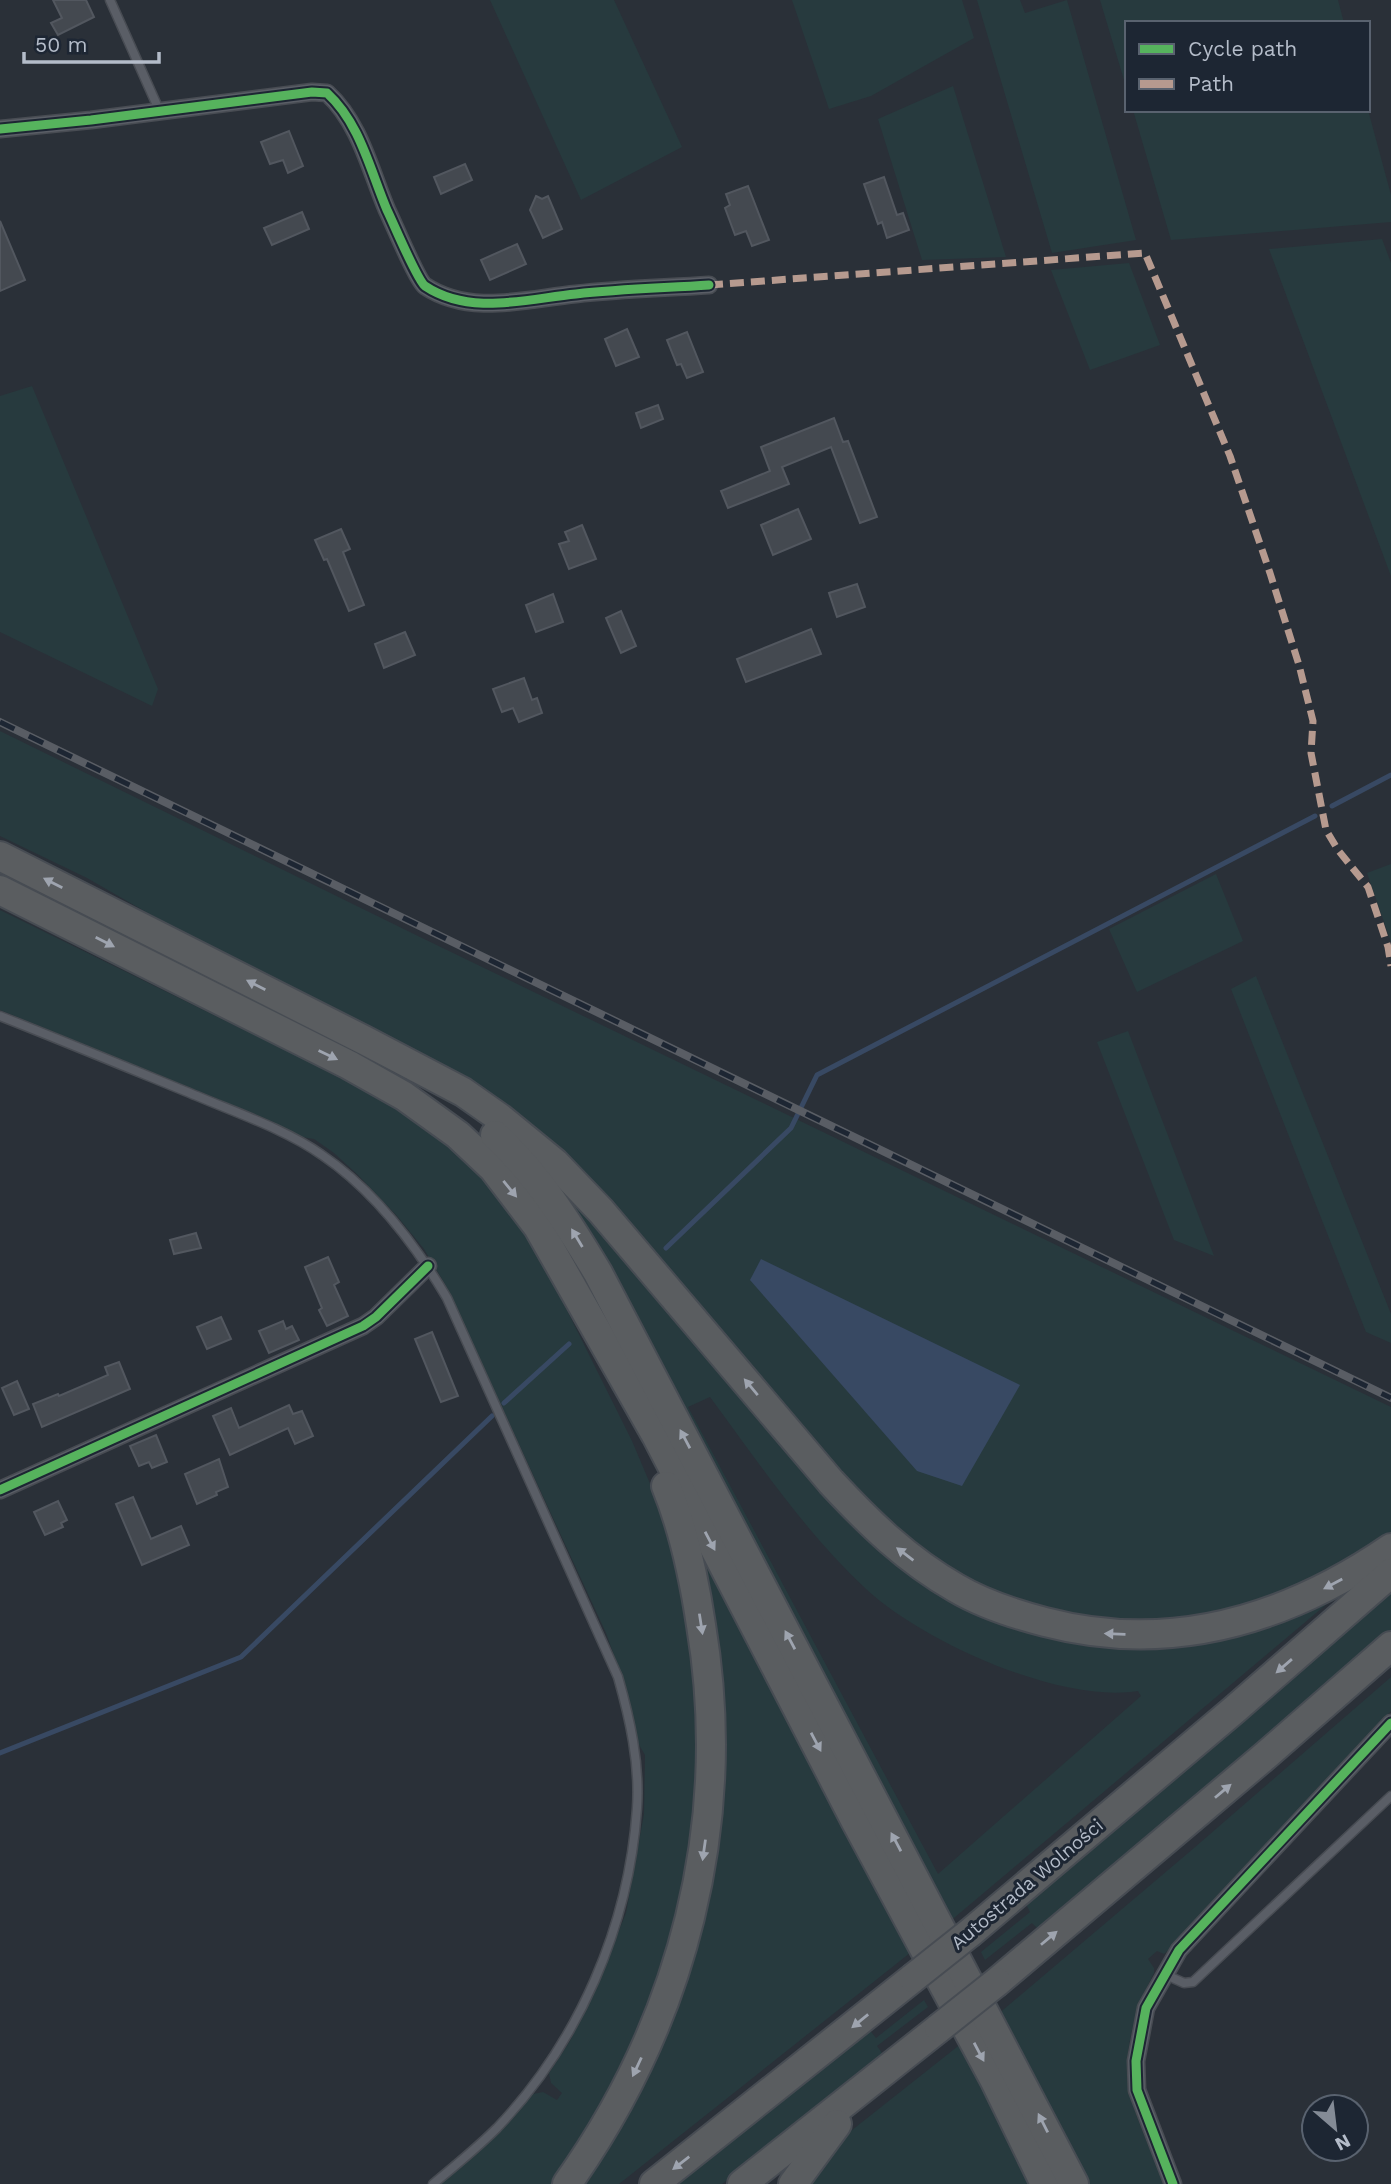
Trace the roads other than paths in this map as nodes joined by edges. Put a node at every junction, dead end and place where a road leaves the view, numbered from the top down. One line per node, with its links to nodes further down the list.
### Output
1 (110, 0): 2 (lane)
2 (160, 112): 3 (street); 4 (street)
3 (0, 129)
4 (709, 285)
5 (0, 856): 8 (highway, one-way to 5)
6 (0, 890): 10 (highway, one-way to 10)
7 (0, 1016): 9 (lane)
8 (425, 1074): 12 (highway, one-way to 8); 25 (highway, one-way to 8)
9 (428, 1266): 11 (street); 19 (lane)
10 (608, 1352): 20 (highway, one-way to 20); 24 (highway, one-way to 24)
11 (0, 1490)
12 (1391, 1548)
13 (1391, 1573): 21 (highway, Autostrada Wolności, one-way to 21, bridge)
14 (1391, 1646): 18 (highway, one-way to 14, bridge)
15 (1391, 1723): 17 (street)
16 (1391, 1796): 17 (lane)
17 (1164, 1974): 26 (street)
18 (872, 2081): 22 (highway); 23 (highway)
19 (433, 2184)
20 (567, 2184)
21 (654, 2184)
22 (742, 2184)
23 (793, 2184)
24 (1045, 2184)
25 (1074, 2184)
26 (1173, 2184)

